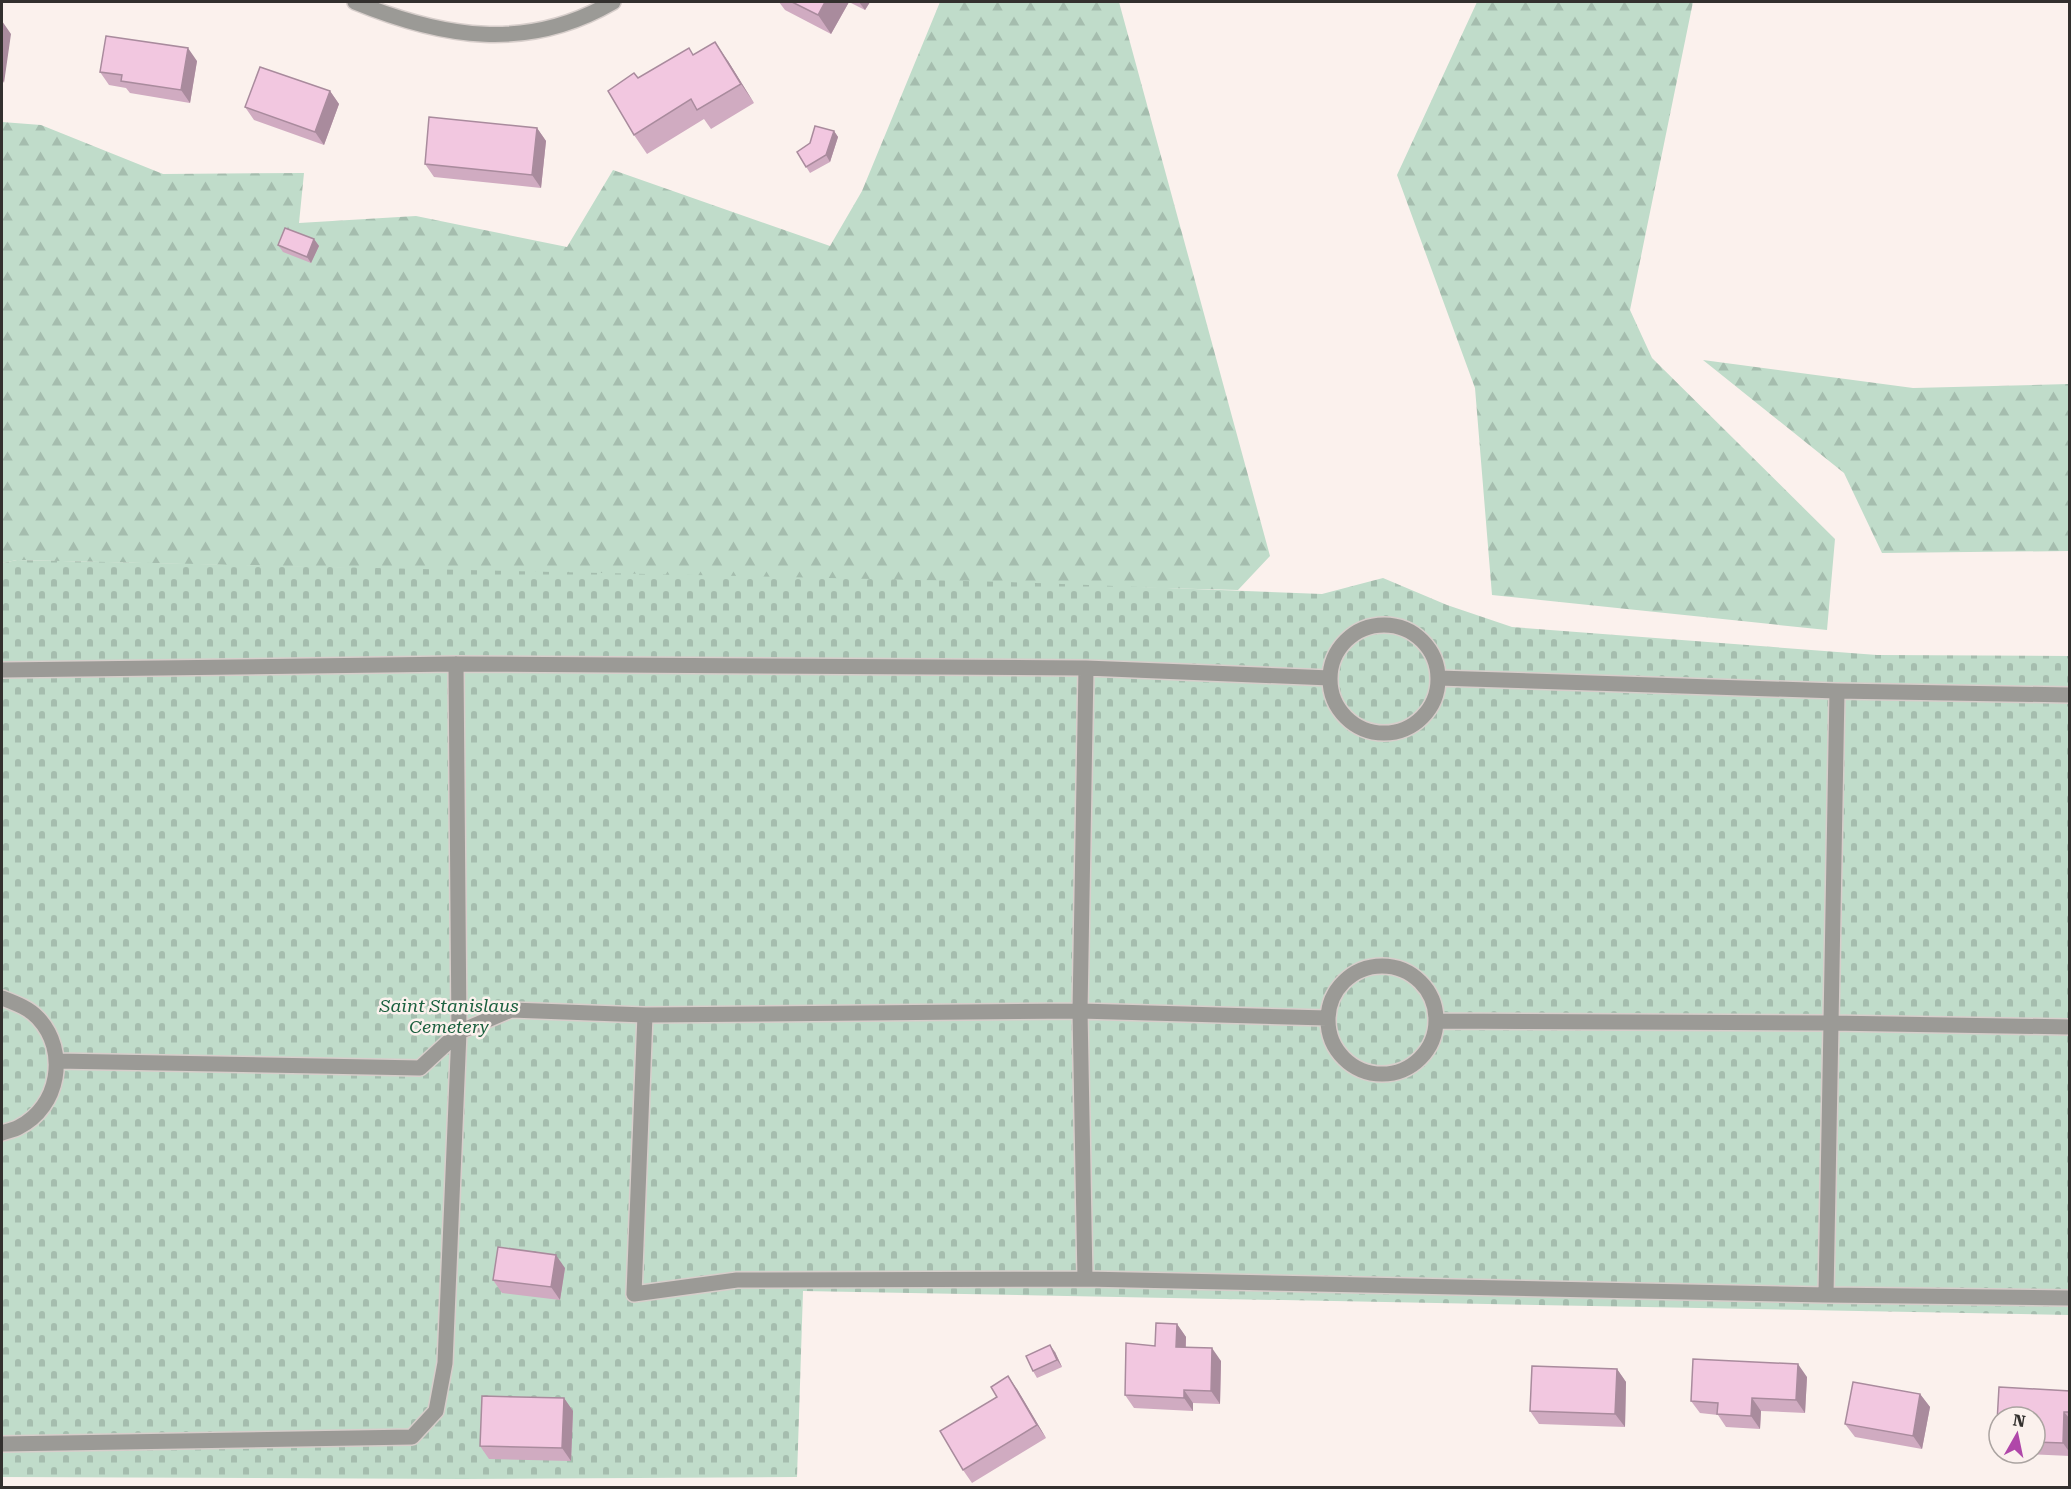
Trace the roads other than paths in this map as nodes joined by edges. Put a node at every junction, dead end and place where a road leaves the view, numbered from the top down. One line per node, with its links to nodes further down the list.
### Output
1 (355, 2): 2 (street)
2 (613, 2)
3 (456, 664): 4 (street); 5 (street); 17 (street)
4 (1086, 668): 6 (street); 11 (street)
5 (2, 670)
6 (1330, 678): 7 (street); 7 (street)
7 (1438, 678): 8 (street)
8 (1837, 691): 9 (street); 15 (street)
9 (2070, 695)
10 (2, 998): 18 (street)
11 (1080, 1011): 12 (street); 13 (street); 20 (street)
12 (645, 1015): 17 (street); 20 (street)
13 (1327, 1018): 14 (street); 14 (street)
14 (1437, 1021): 15 (street)
15 (1831, 1023): 16 (street); 21 (street)
16 (2070, 1027)
17 (459, 1032): 18 (street); 23 (street)
18 (57, 1061): 19 (street)
19 (2, 1133)
20 (1085, 1279): 21 (street)
21 (1826, 1295): 22 (street)
22 (2070, 1298)
23 (2, 1444)

